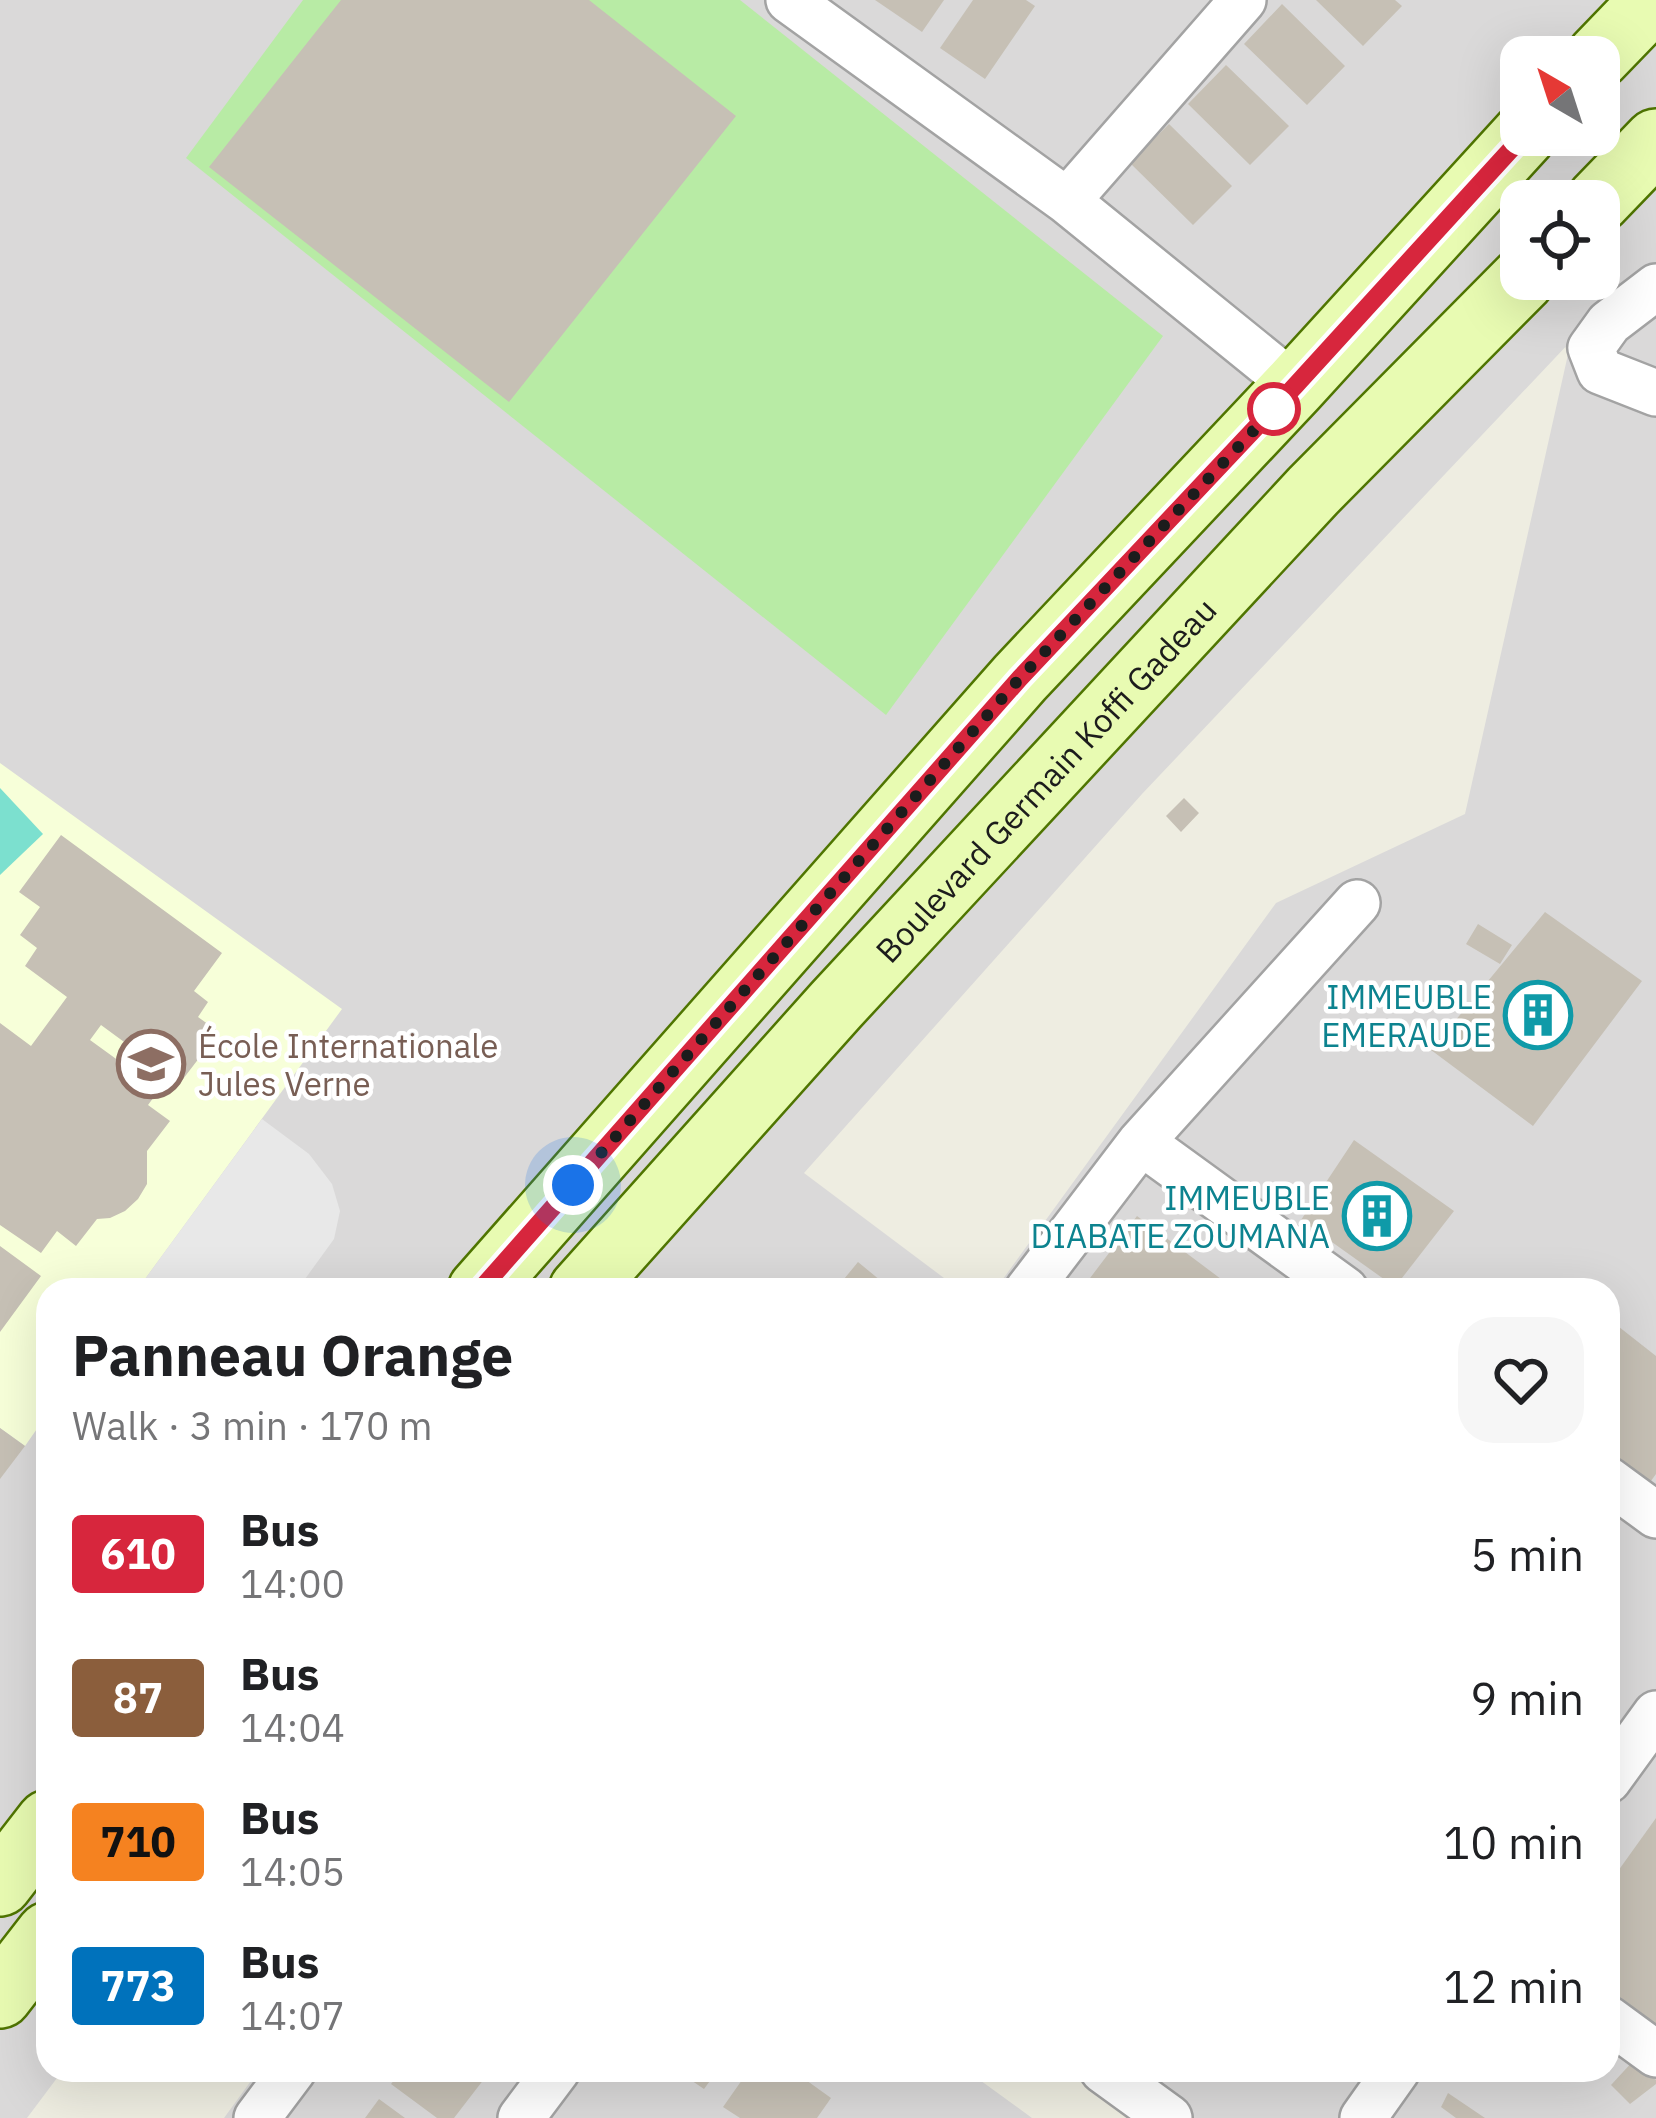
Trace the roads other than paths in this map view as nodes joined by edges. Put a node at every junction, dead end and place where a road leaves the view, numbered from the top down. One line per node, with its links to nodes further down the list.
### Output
1 (789, 0): 8 (street)
2 (1653, 0): 4 (main road)
3 (1222, 7): 8 (street)
4 (1618, 36)
5 (1656, 141): 7 (main road)
6 (1505, 156): 11 (main road)
7 (1618, 180)
8 (1067, 201): 11 (street)
9 (1656, 286): 12 (street)
10 (1502, 300): 16 (main road, Boulevard Germain Koffi Gadeau)
11 (1295, 386): 15 (main road)
12 (1656, 393)
13 (1358, 903): 14 (street)
14 (1141, 1142): 17 (street); 18 (street)
15 (491, 1278)
16 (592, 1278)
17 (1037, 1278)
18 (1328, 1278)
19 (1620, 1489): 20 (street)
20 (1656, 1515)
21 (1656, 1714): 22 (street)
22 (1620, 1764)
23 (36, 1838): 24 (main road)
24 (0, 1884)
25 (36, 1950): 26 (main road)
26 (0, 1996)
27 (1620, 2028): 28 (street)
28 (1656, 2054)
29 (284, 2082): 33 (street)
30 (548, 2082): 34 (street)
31 (1120, 2082): 35 (street)
32 (1388, 2082): 36 (street)
33 (257, 2118)
34 (521, 2118)
35 (1169, 2118)
36 (1363, 2118)

